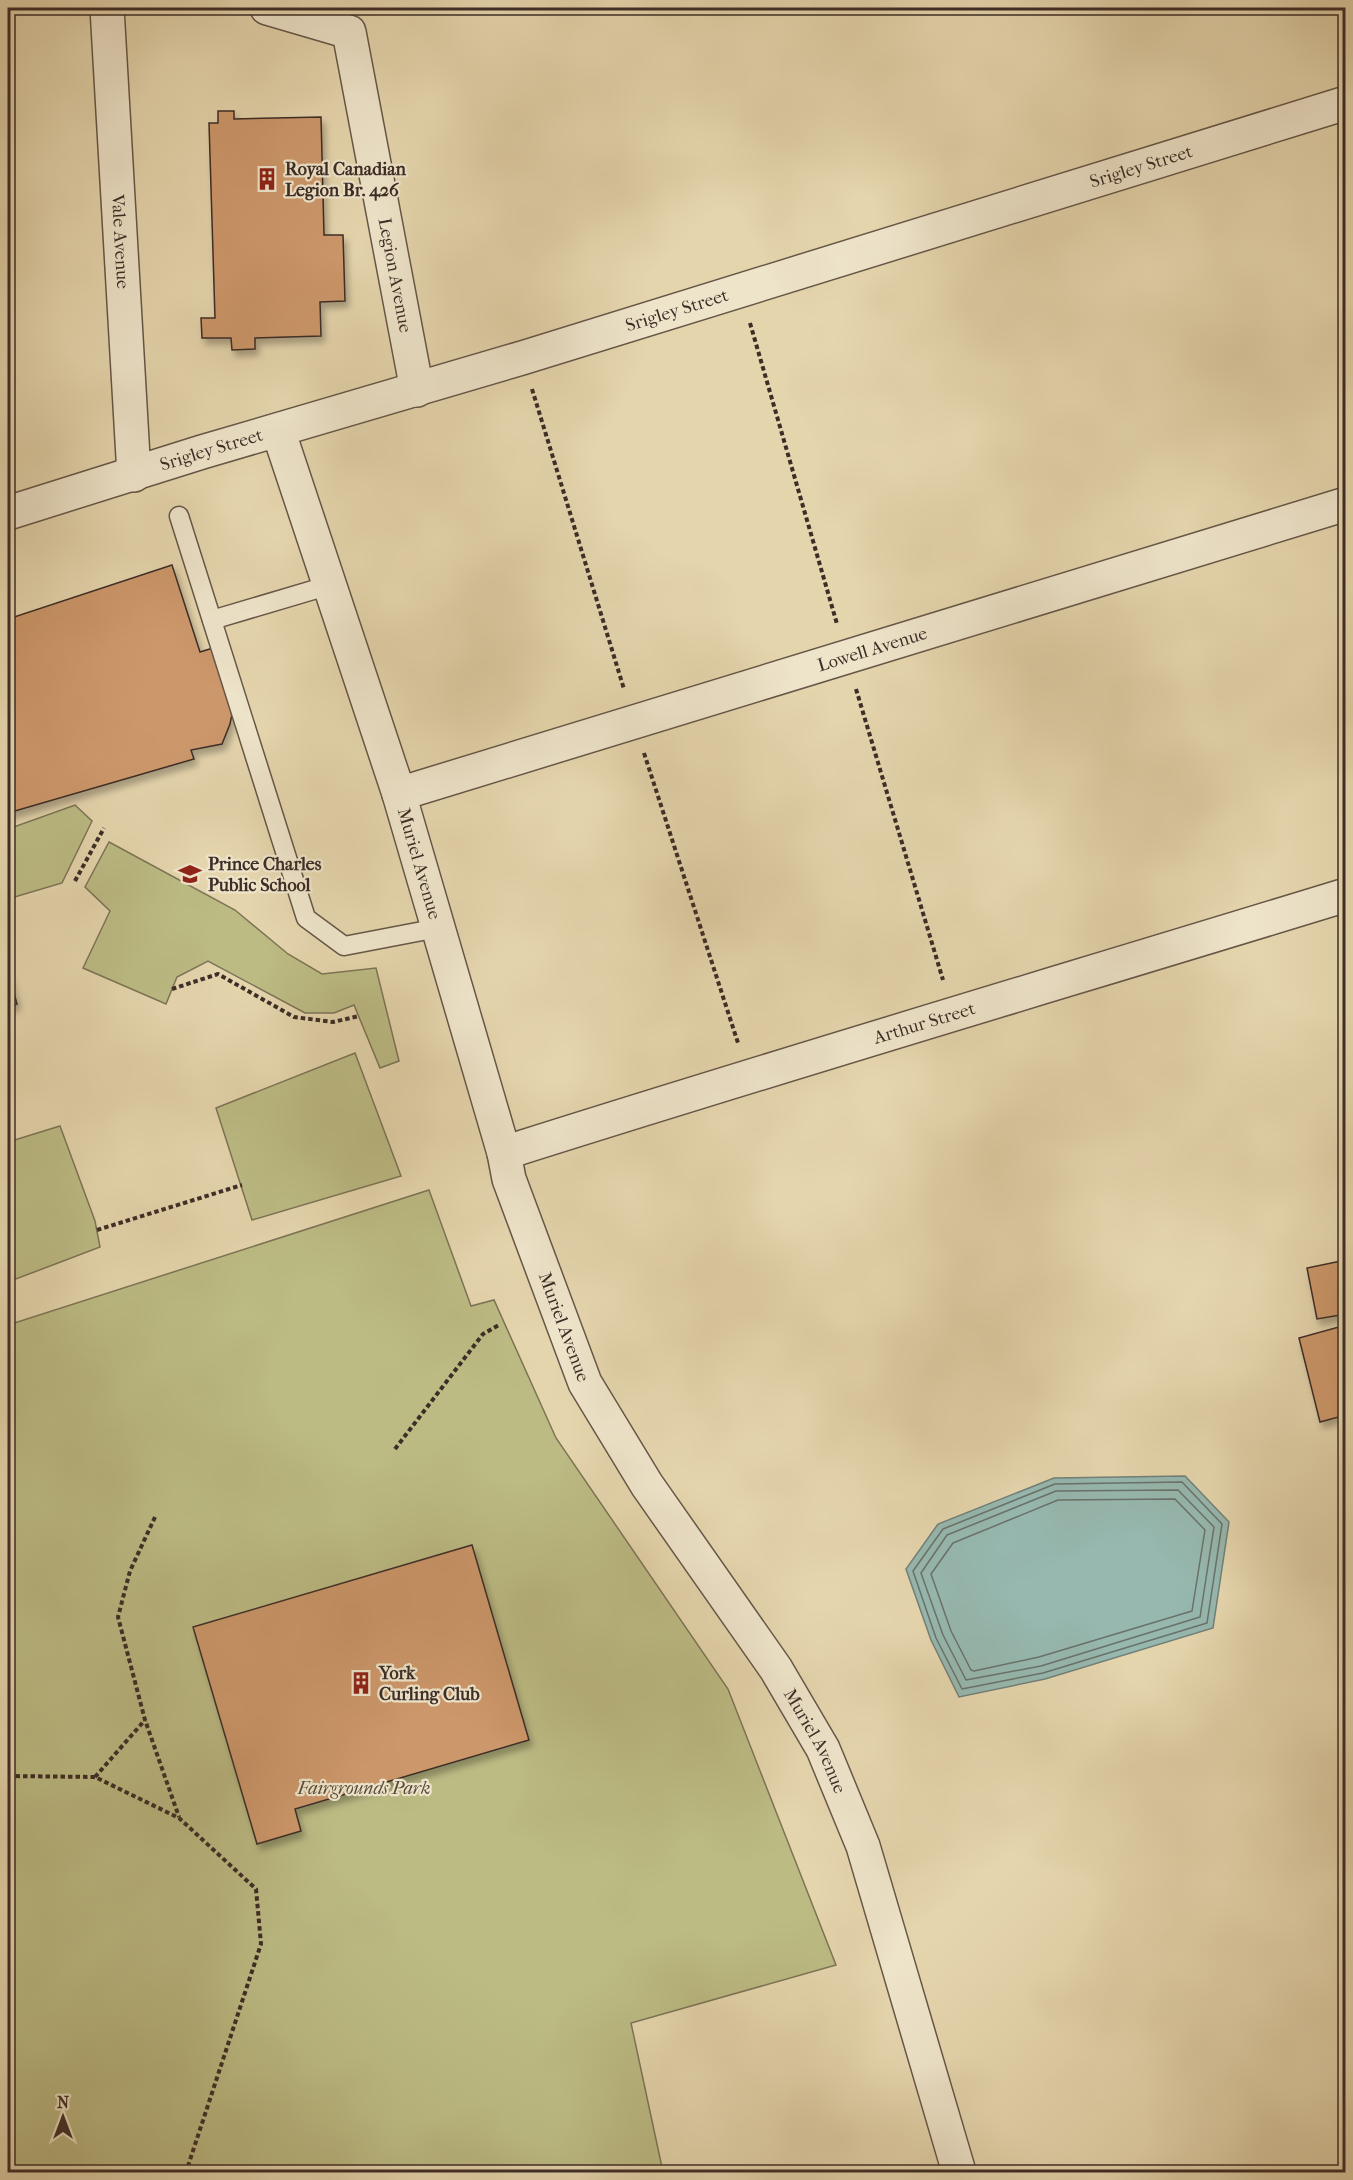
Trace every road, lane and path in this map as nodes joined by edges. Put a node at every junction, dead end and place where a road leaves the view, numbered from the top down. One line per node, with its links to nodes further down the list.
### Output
1 (107, 8): 6 (street, Vale Avenue)
2 (267, 8): 4 (street, Legion Avenue)
3 (1346, 103): 4 (street, Srigley Street)
4 (417, 390): 5 (street, Srigley Street)
5 (278, 430): 6 (street, Srigley Street); 10 (street, Muriel Avenue)
6 (134, 475): 8 (street, Srigley Street)
7 (1346, 504): 12 (street, Lowell Avenue)
8 (8, 513)
9 (179, 516): 11 (lane)
10 (330, 585): 11 (lane); 12 (street, Muriel Avenue)
11 (212, 620): 16 (lane)
12 (399, 794): 16 (street, Muriel Avenue)
13 (104, 828): 14 (path)
14 (75, 881)
15 (1346, 895): 19 (street, Arthur Street)
16 (438, 928): 19 (street, Muriel Avenue)
17 (172, 989): 18 (path)
18 (359, 1016)
19 (504, 1153): 30 (street, Muriel Avenue)
20 (242, 1185): 21 (path)
21 (97, 1230)
22 (499, 1325): 23 (path)
23 (395, 1449)
24 (155, 1517): 25 (path)
25 (145, 1719): 27 (path); 28 (path)
26 (8, 1776): 27 (path)
27 (94, 1777): 28 (path)
28 (179, 1818): 29 (path)
29 (186, 2172)
30 (959, 2172)

